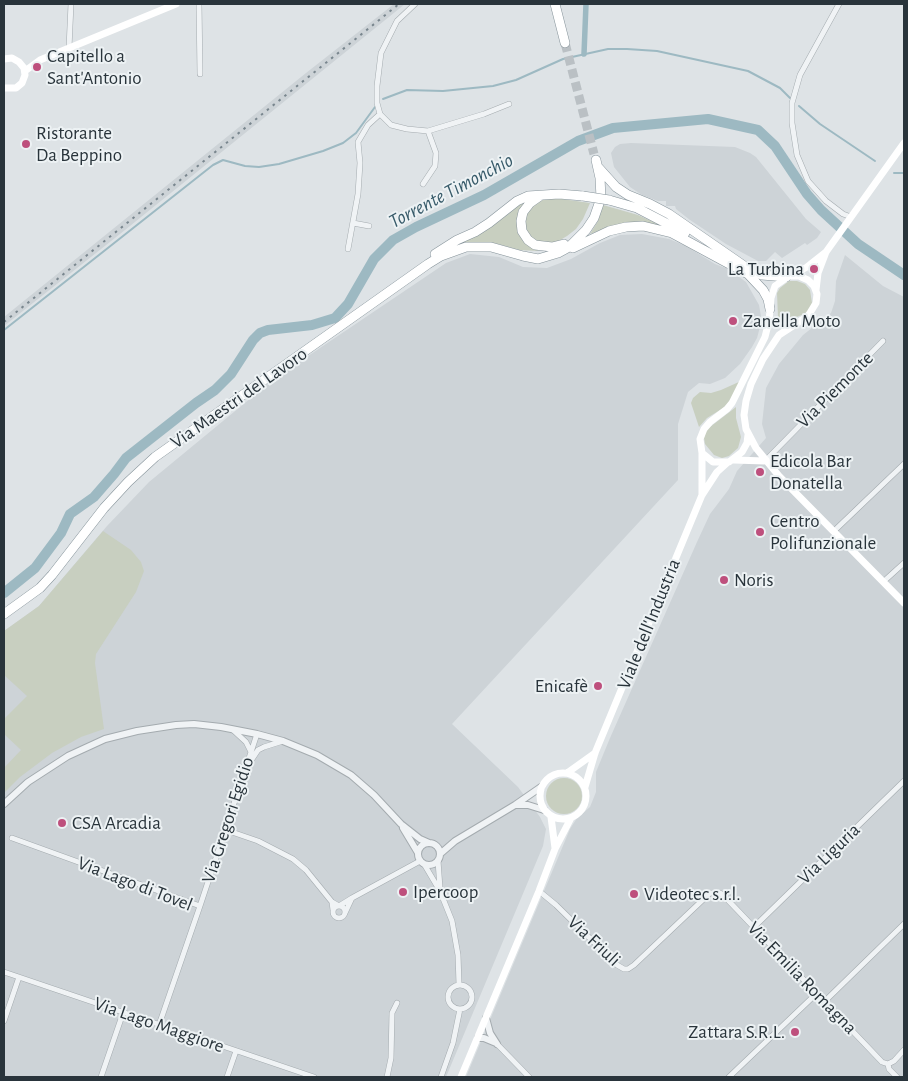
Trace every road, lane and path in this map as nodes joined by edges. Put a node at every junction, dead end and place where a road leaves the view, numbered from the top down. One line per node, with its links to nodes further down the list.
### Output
1 (71, 4): 8 (street)
2 (176, 4): 8 (main road)
3 (199, 4): 11 (street)
4 (415, 4): 14 (street)
5 (555, 4): 7 (highway)
6 (839, 4): 20 (street)
7 (565, 43)
8 (69, 48): 10 (main road)
9 (5, 58): 10 (main road)
10 (23, 68): 12 (main road)
11 (200, 74)
12 (5, 90)
13 (509, 104): 15 (street)
14 (379, 109): 15 (street); 21 (street)
15 (428, 131): 18 (street)
16 (904, 143): 20 (main road, Viale dell'Industria)
17 (596, 160): 23 (highway); 27 (highway); 28 (highway)
18 (423, 184)
19 (545, 194): 23 (highway); 28 (highway, bridge); 31 (highway)
20 (850, 219): 25 (main road, Viale dell'Industria)
21 (353, 223): 22 (street); 24 (street)
22 (369, 226)
23 (564, 244): 26 (highway)
24 (348, 249)
25 (826, 252): 29 (main road, Viale dell'Industria); 30 (main road, Viale dell'Industria)
26 (512, 253): 27 (highway); 31 (highway, Via Maestri del Lavoro)
27 (538, 259): 28 (highway)
28 (749, 272): 29 (highway); 32 (highway)
29 (789, 276): 30 (main road); 32 (main road, Viale dell'Industria)
30 (816, 290): 34 (main road, Viale dell'Industria)
31 (382, 296): 44 (highway, Via Maestri del Lavoro)
32 (770, 309): 35 (main road, Viale dell'Industria)
33 (883, 341): 37 (street, Via Piemonte)
34 (748, 436): 36 (main road, Viale dell'Industria); 37 (main road)
35 (702, 453): 36 (main road); 39 (main road, Viale dell'Industria)
36 (730, 461): 37 (main road); 39 (main road, Viale dell'Industria)
37 (765, 461): 40 (main road)
38 (904, 464): 40 (street)
39 (702, 495): 49 (main road, Viale dell'Industria)
40 (834, 531): 42 (main road)
41 (904, 563): 42 (street)
42 (883, 582): 43 (main road)
43 (904, 603)
44 (4, 614)
45 (232, 730): 46 (street); 48 (street); 55 (street)
46 (257, 734): 47 (street); 48 (street, Via Gregori Egidio)
47 (283, 741): 50 (street); 60 (street)
48 (251, 753): 50 (street, Via Gregori Egidio)
49 (595, 753): 51 (main road); 54 (main road, Viale dell'Industria)
50 (246, 766): 61 (street, Via Gregori Egidio)
51 (567, 773): 53 (main road); 54 (main road)
52 (904, 781): 79 (street, Via Liguria)
53 (541, 786): 56 (street); 57 (main road)
54 (585, 787): 59 (main road, Viale dell'Industria)
55 (4, 804)
56 (515, 805): 57 (street); 63 (street)
57 (544, 810): 58 (main road)
58 (551, 817): 59 (main road); 65 (main road, Viale dell'Industria)
59 (571, 818): 65 (main road, Viale dell'Industria)
60 (401, 824): 64 (street); 66 (street)
61 (226, 830): 73 (street); 74 (street, Via Gregori Egidio)
62 (12, 838): 74 (street, Via Lago di Tovel)
63 (455, 841): 64 (street); 67 (street)
64 (432, 844): 66 (street); 67 (street)
65 (554, 849): 70 (main road, Viale dell'Industria)
66 (418, 853): 68 (street)
67 (439, 858): 68 (street); 69 (street)
68 (422, 863): 69 (street); 72 (street)
69 (440, 891): 82 (street)
70 (540, 891): 71 (street, Via Friuli); 88 (main road, Viale dell'Industria)
71 (716, 892): 79 (street, Via Emilia Romagna)
72 (352, 898): 75 (street); 77 (street)
73 (332, 902): 75 (street); 76 (street)
74 (200, 906): 90 (street, Via Lago di Tovel)
75 (339, 906): 76 (street); 77 (street)
76 (333, 910): 77 (street)
77 (345, 913)
78 (904, 924): 84 (street)
79 (754, 927): 83 (street, Via Emilia Romagna)
80 (4, 972): 81 (street, Via Lago Maggiore)
81 (18, 977): 87 (street, Via Lago Maggiore); 89 (street)
82 (458, 984): 86 (street); 86 (street)
83 (816, 994): 84 (street, Via Emilia Romagna); 103 (street)
84 (824, 1002): 95 (street, Via Emilia Romagna)
85 (396, 1003): 99 (street)
86 (460, 1009): 100 (street)
87 (123, 1013): 90 (street, Via Lago Maggiore); 96 (street)
88 (486, 1018): 91 (main road, Viale dell'Industria); 92 (street)
89 (4, 1021)
90 (159, 1025): 93 (street, Via Lago Maggiore)
91 (478, 1038): 92 (street); 101 (main road, Viale dell'Industria)
92 (497, 1044): 102 (street)
93 (236, 1050): 97 (street); 98 (street, Via Lago Maggiore)
94 (904, 1050): 95 (street)
95 (888, 1064): 104 (street, Via Emilia Romagna)
96 (101, 1077)
97 (226, 1077)
98 (314, 1077)
99 (387, 1077)
100 (441, 1077)
101 (461, 1077)
102 (529, 1077)
103 (729, 1077)
104 (897, 1077)

